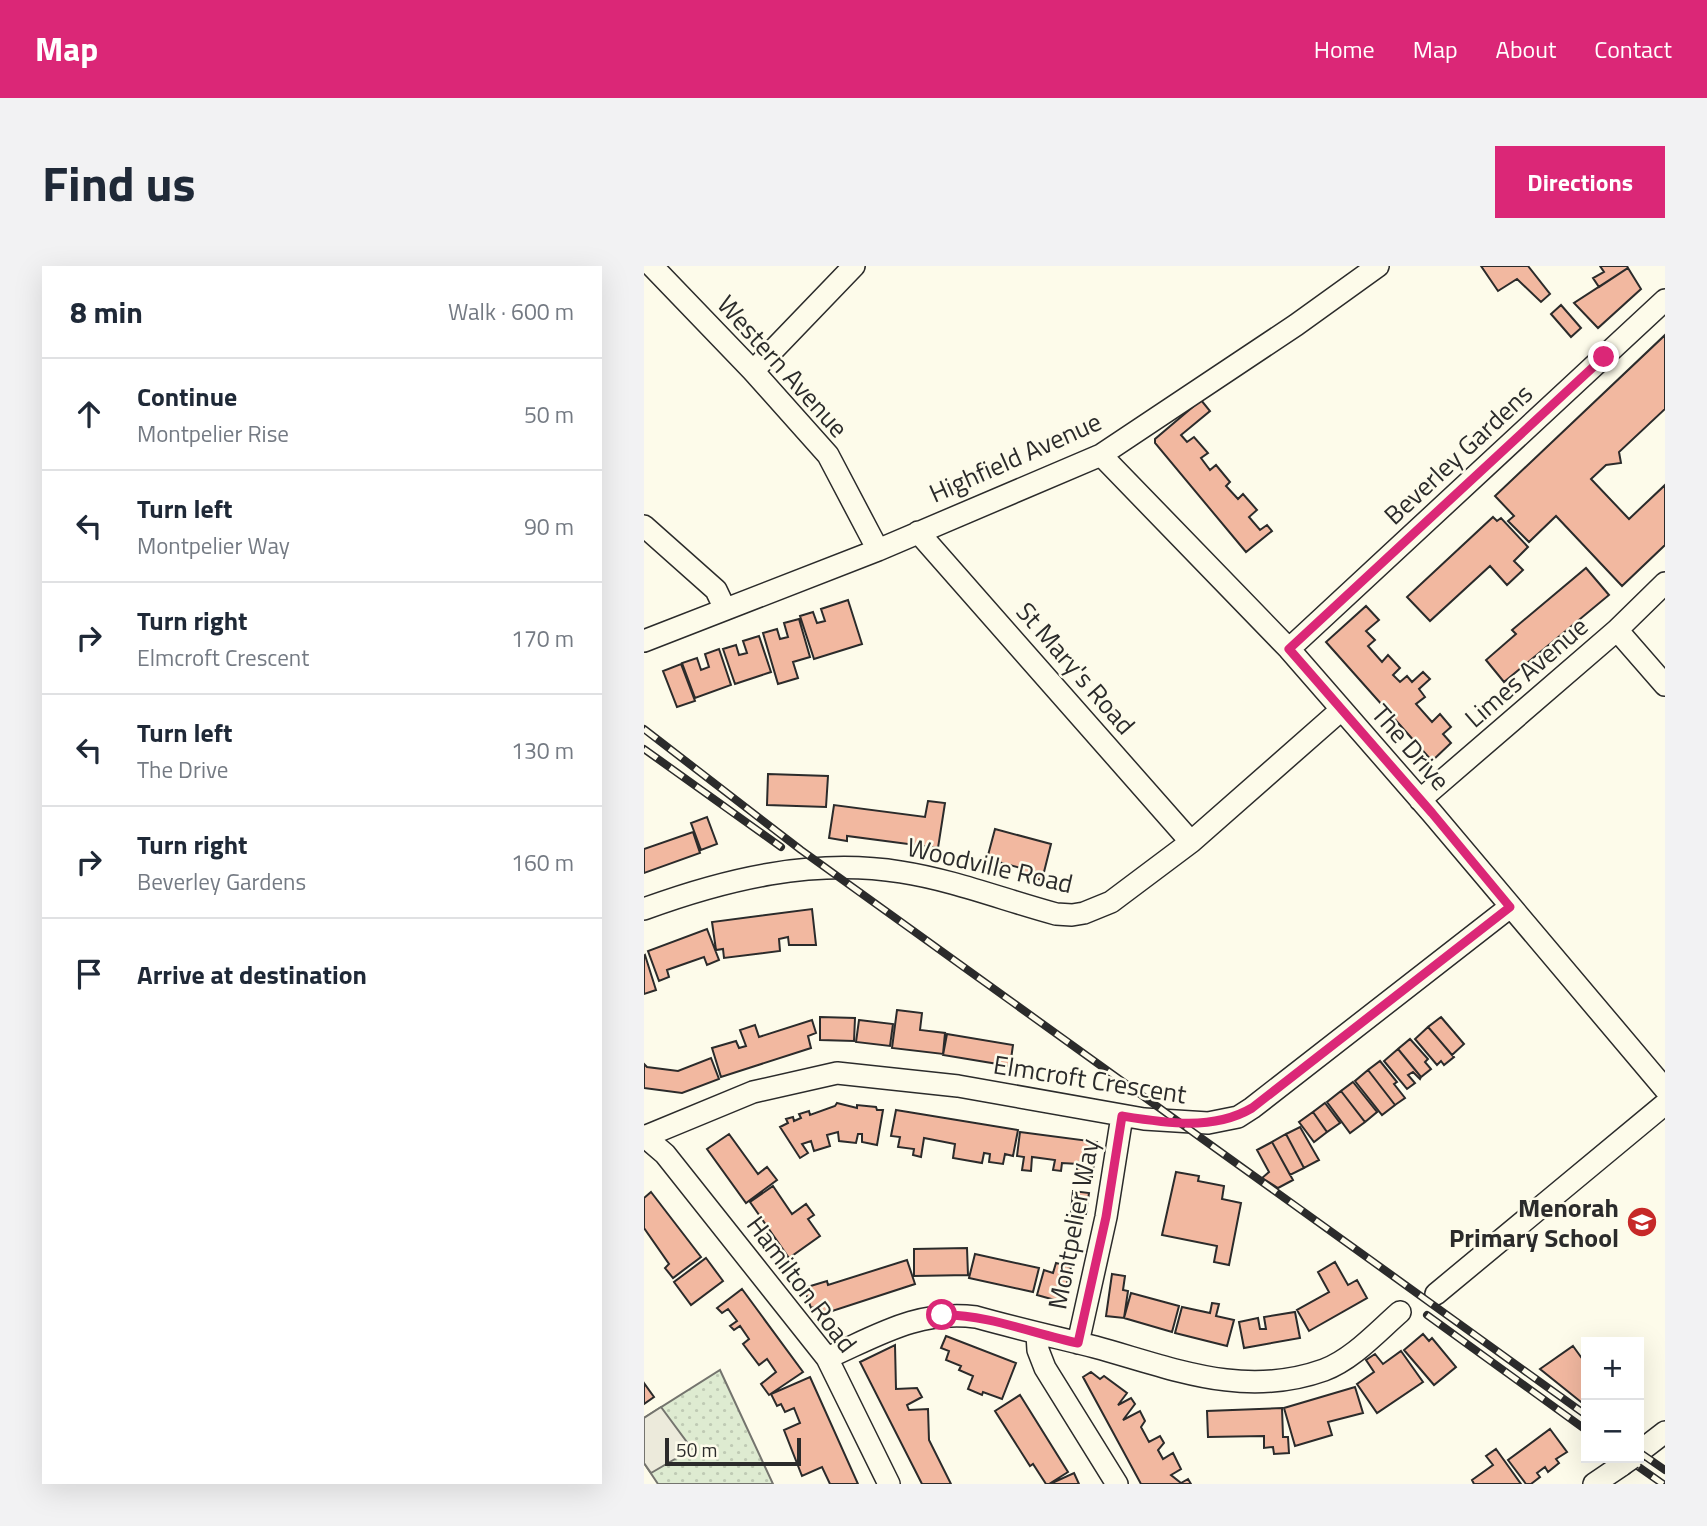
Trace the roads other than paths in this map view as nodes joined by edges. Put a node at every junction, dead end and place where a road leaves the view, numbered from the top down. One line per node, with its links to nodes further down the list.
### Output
1 (652, 266): 5 (street, Western Avenue)
2 (854, 266): 5 (street)
3 (1378, 266): 6 (street, Highfield Avenue)
4 (1665, 300): 14 (street, Beverley Gardens)
5 (753, 371): 9 (street, Western Avenue)
6 (1101, 455): 8 (street, Highfield Avenue); 14 (street, The Drive)
7 (644, 526): 11 (street)
8 (918, 532): 9 (street, Highfield Avenue); 18 (street, St Mary's Road)
9 (878, 550): 11 (street, Highfield Avenue)
10 (1665, 583): 12 (street, Limes Avenue)
11 (725, 609): 13 (street, Highfield Avenue)
12 (1617, 630): 15 (street); 17 (street, Limes Avenue)
13 (644, 641)
14 (1289, 649): 16 (street, The Drive)
15 (1665, 685)
16 (1341, 710): 17 (street, The Drive); 18 (street, Woodville Road)
17 (1420, 800): 19 (street, The Drive)
18 (1191, 842): 20 (street, Woodville Road)
19 (1510, 907): 21 (street, The Drive); 23 (street, Elmcroft Crescent)
20 (644, 909)
21 (1665, 1089)
22 (1665, 1104): 25 (street)
23 (1122, 1116): 24 (street, Elmcroft Crescent); 28 (street, Montpelier Way)
24 (644, 1137): 29 (street, Hamilton Road)
25 (1436, 1294)
26 (1399, 1312): 28 (street)
27 (1037, 1334): 28 (street); 29 (street); 34 (street)
28 (1078, 1343)
29 (827, 1358): 33 (street, Hamilton Road)
30 (1665, 1432): 31 (street)
31 (1644, 1448)
32 (1624, 1463): 35 (street)
33 (889, 1484)
34 (1117, 1484)
35 (1594, 1484)

